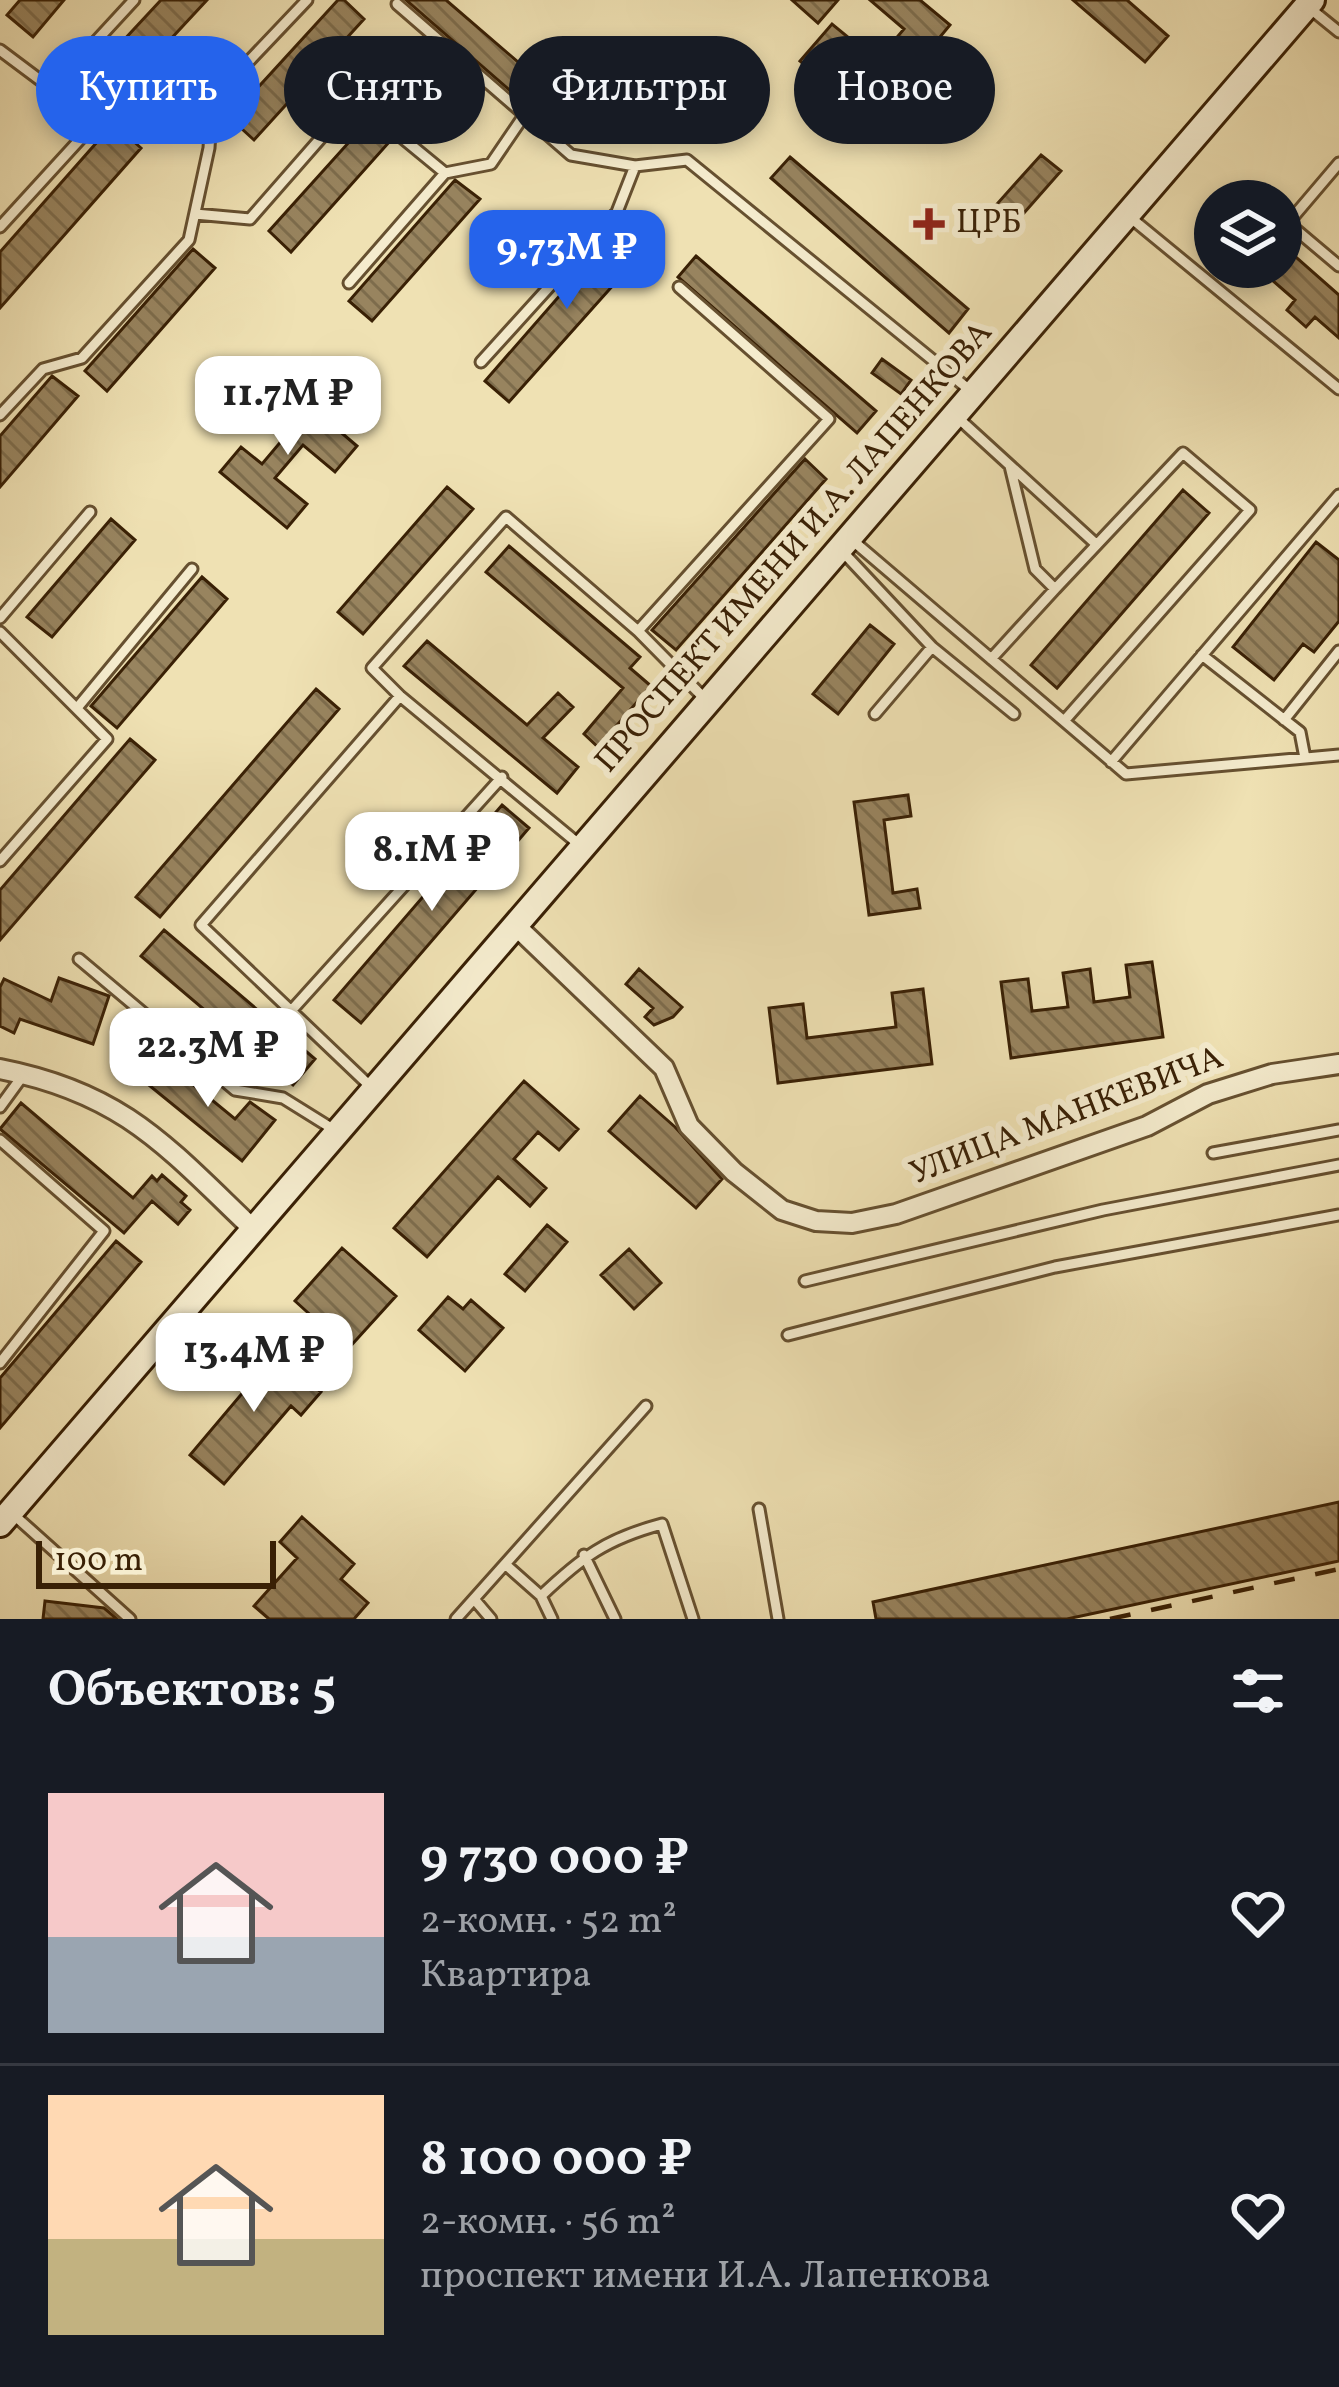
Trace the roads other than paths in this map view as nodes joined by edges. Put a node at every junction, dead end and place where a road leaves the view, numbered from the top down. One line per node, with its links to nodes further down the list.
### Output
1 (134, 0): 6 (lane)
2 (307, 0): 16 (lane)
3 (1310, 3): 5 (lane); 17 (main road, ПРОСПЕКТ ИМЕНИ И.А. ЛАПЕНКОВА)
4 (397, 4): 9 (lane)
5 (1339, 32)
6 (101, 36)
7 (0, 50): 8 (lane)
8 (36, 77)
9 (509, 104)
10 (509, 138): 15 (lane)
11 (75, 144): 18 (lane)
12 (557, 144): 14 (lane)
13 (1339, 164): 19 (lane)
14 (635, 166): 22 (lane); 24 (lane)
15 (446, 173): 16 (lane); 20 (lane)
16 (195, 214): 26 (lane)
17 (1127, 214): 23 (lane); 24 (main road, ПРОСПЕКТ ИМЕНИ И.А. ЛАПЕНКОВА)
18 (0, 227)
19 (1339, 266)
20 (349, 283)
21 (680, 287): 36 (lane)
22 (481, 362)
23 (1339, 389)
24 (972, 392): 25 (main road, ПРОСПЕКТ ИМЕНИ И.А. ЛАПЕНКОВА)
25 (953, 414): 27 (lane); 30 (main road, ПРОСПЕКТ ИМЕНИ И.А. ЛАПЕНКОВА)
26 (0, 415)
27 (1010, 466): 31 (lane); 33 (lane)
28 (1339, 495): 39 (lane)
29 (90, 512): 34 (lane)
30 (844, 542): 37 (lane); 40 (lane); 42 (main road, ПРОСПЕКТ ИМЕНИ И.А. ЛАПЕНКОВА)
31 (1096, 544): 33 (lane); 47 (lane)
32 (192, 569): 43 (lane)
33 (1055, 589): 40 (lane)
34 (0, 618)
35 (0, 632): 43 (lane)
36 (638, 632): 41 (lane); 42 (lane)
37 (932, 647): 44 (lane); 45 (lane)
38 (1339, 651): 46 (lane)
39 (1202, 655): 46 (lane); 50 (lane)
40 (991, 659): 47 (lane)
41 (400, 696): 51 (lane); 56 (lane)
42 (706, 700): 52 (main road, ПРОСПЕКТ ИМЕНИ И.А. ЛАПЕНКОВА)
43 (76, 708): 53 (lane)
44 (875, 714)
45 (1014, 714)
46 (1284, 720): 49 (lane)
47 (1064, 721): 50 (lane)
48 (1339, 755): 49 (lane)
49 (1305, 758): 50 (lane)
50 (1111, 762)
51 (502, 777): 52 (lane); 56 (lane)
52 (581, 846): 54 (main road, ПРОСПЕКТ ИМЕНИ И.А. ЛАПЕНКОВА)
53 (0, 861)
54 (515, 925): 57 (street, УЛИЦА МАНКЕВИЧА); 60 (main road, ПРОСПЕКТ ИМЕНИ И.А. ЛАПЕНКОВА)
55 (79, 959): 63 (lane)
56 (291, 1011): 60 (lane)
57 (1339, 1064)
58 (0, 1069): 59 (street)
59 (24, 1074): 61 (lane); 68 (street)
60 (372, 1088): 63 (main road, ПРОСПЕКТ ИМЕНИ И.А. ЛАПЕНКОВА)
61 (0, 1107)
62 (1339, 1130): 65 (lane)
63 (336, 1131): 68 (main road, ПРОСПЕКТ ИМЕНИ И.А. ЛАПЕНКОВА)
64 (0, 1140): 71 (lane)
65 (1213, 1153)
66 (1339, 1165): 69 (lane)
67 (1339, 1215): 70 (lane)
68 (252, 1228): 74 (main road, ПРОСПЕКТ ИМЕНИ И.А. ЛАПЕНКОВА)
69 (805, 1281)
70 (788, 1335)
71 (0, 1363)
72 (646, 1406): 76 (lane)
73 (760, 1509): 85 (lane)
74 (5, 1517): 79 (lane)
75 (584, 1555): 77 (lane); 83 (lane); 84 (lane)
76 (505, 1564): 77 (lane); 78 (lane)
77 (541, 1596): 82 (lane)
78 (475, 1599): 80 (lane); 81 (lane)
79 (130, 1619)
80 (456, 1619)
81 (491, 1619)
82 (552, 1619)
83 (615, 1619)
84 (693, 1619)
85 (778, 1619)

